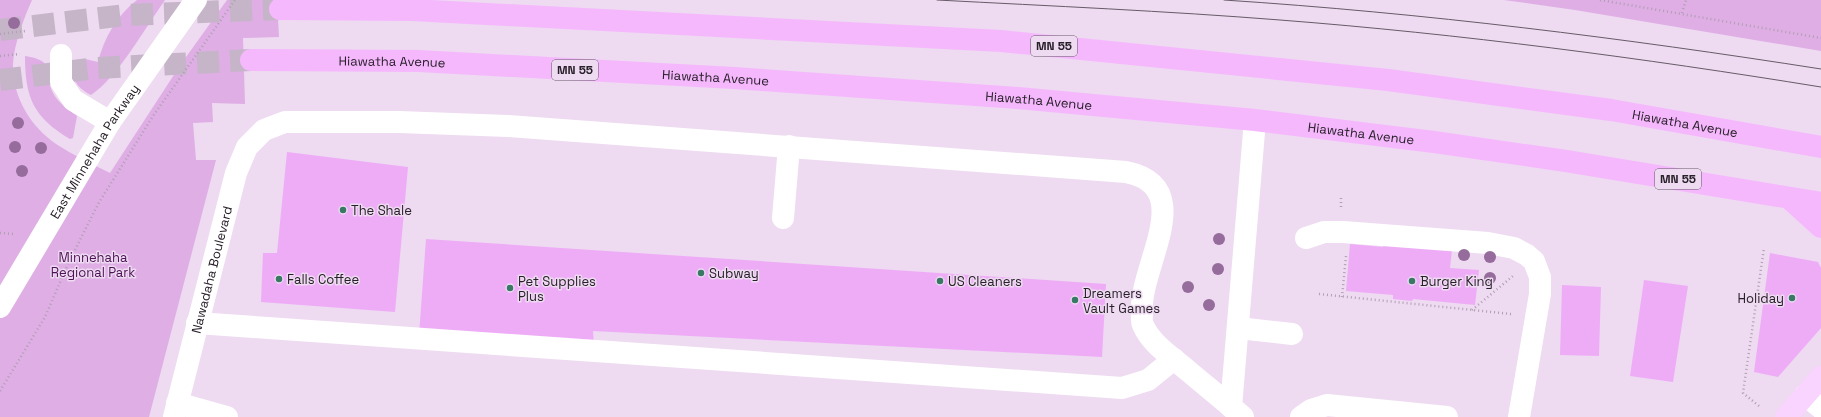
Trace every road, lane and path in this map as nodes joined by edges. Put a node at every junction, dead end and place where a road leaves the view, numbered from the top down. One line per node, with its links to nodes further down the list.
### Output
1 (196, 0): 15 (street, East Minnehaha Parkway)
2 (235, 0): 34 (path)
3 (1600, 0): 6 (path)
4 (1686, 0): 6 (path)
5 (280, 9): 17 (highway, Hiawatha Avenue / MN 55)
6 (1682, 13): 9 (path)
7 (25, 31): 8 (path)
8 (0, 34)
9 (1821, 38)
10 (20, 54): 12 (path)
11 (61, 55): 15 (street)
12 (0, 56)
13 (251, 60): 14 (highway, Hiawatha Avenue / MN 55)
14 (1255, 120): 18 (highway, Hiawatha Avenue / MN 55); 30 (street)
15 (110, 122): 27 (street, East Minnehaha Parkway)
16 (789, 146): 20 (street); 29 (street, Nawadaha Boulevard); 32 (street)
17 (1821, 147)
18 (1789, 198): 19 (highway, Hiawatha Avenue / MN 55); 21 (highway)
19 (1821, 203)
20 (783, 218)
21 (1821, 227)
22 (0, 233): 23 (path)
23 (19, 234)
24 (1306, 238): 42 (street)
25 (1764, 248): 36 (path)
26 (1319, 294): 28 (path)
27 (0, 307)
28 (1517, 315)
29 (197, 324): 32 (street); 37 (street, Nawadaha Boulevard)
30 (1238, 328): 31 (street); 38 (street)
31 (1292, 334)
32 (1174, 359): 38 (street)
33 (1821, 377): 35 (main road)
34 (0, 391)
35 (1813, 402): 43 (main road)
36 (1759, 406)
37 (176, 410): 39 (street)
38 (1237, 412)
39 (227, 417)
40 (1301, 417): 41 (street)
41 (1446, 417)
42 (1519, 417)
43 (1786, 417)

